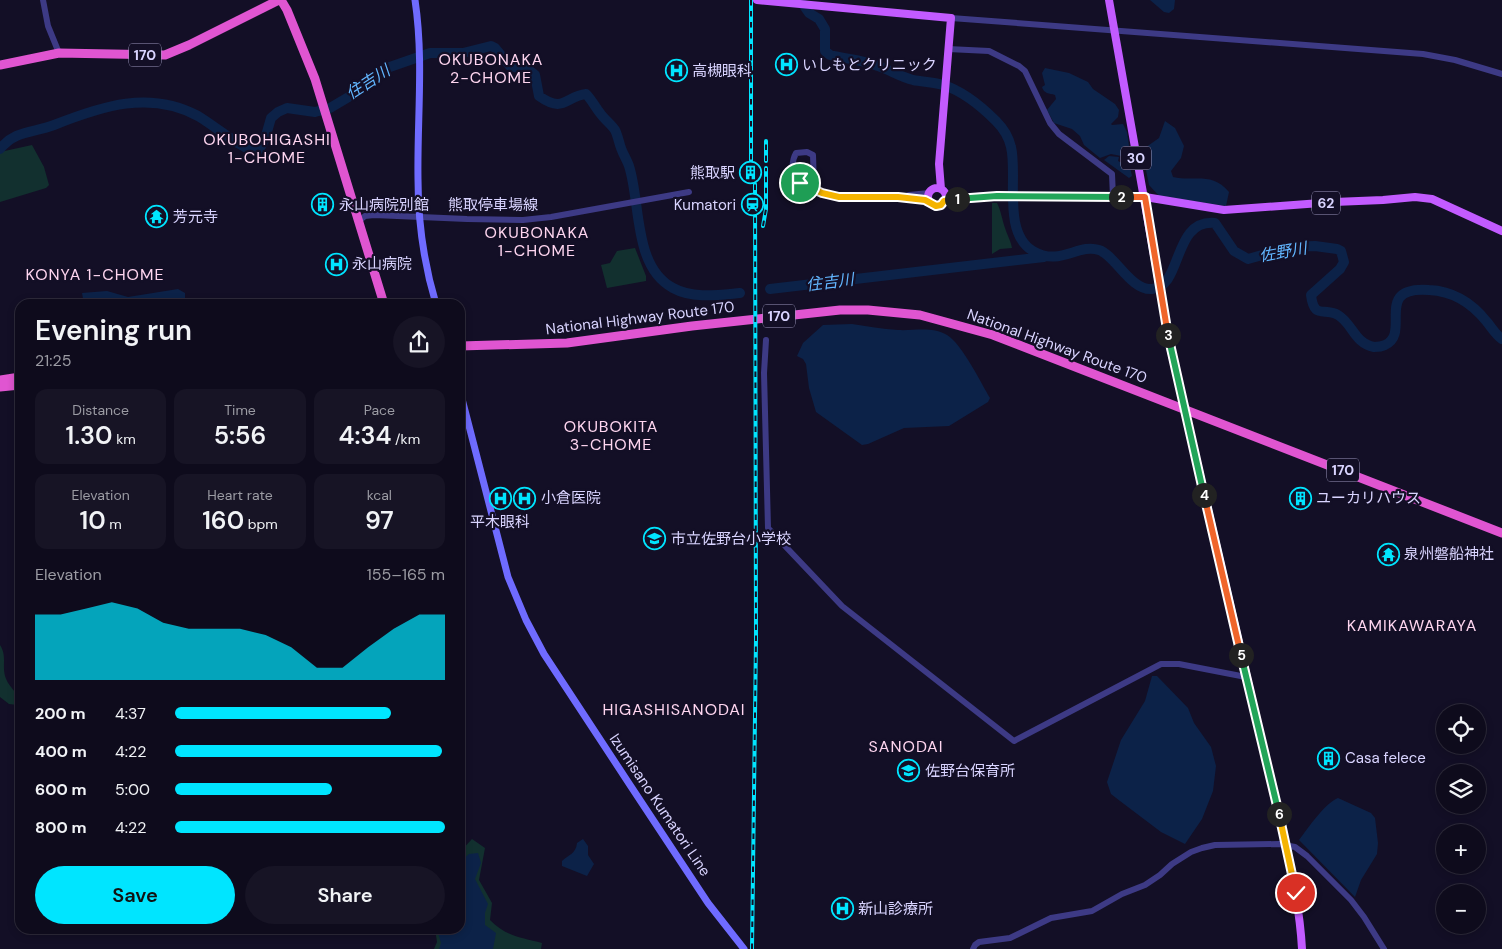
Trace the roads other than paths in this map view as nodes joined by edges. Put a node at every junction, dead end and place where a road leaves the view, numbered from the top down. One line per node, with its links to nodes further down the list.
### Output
1 (43, 0): 8 (street)
2 (280, 0): 8 (highway, 170); 21 (highway, 170)
3 (414, 0): 20 (main road)
4 (757, 0): 6 (main road)
5 (1109, 0): 18 (main road, 30)
6 (951, 18): 7 (main road); 10 (street)
7 (948, 49): 11 (main road); 17 (street)
8 (59, 53): 9 (highway, 170)
9 (0, 65)
10 (1502, 74)
11 (939, 164): 12 (main road); 15 (main road)
12 (942, 190): 15 (main road, 62); 16 (main road, 62); 19 (main road)
13 (819, 191): 13 (street); 15 (street)
14 (689, 192): 20 (street, 熊取停車場線)
15 (930, 195): 19 (main road, 62)
16 (976, 197): 17 (main road, 62); 19 (main road, 62)
17 (1113, 197): 18 (main road, 62)
18 (1145, 197): 22 (main road, 62); 31 (main road, 30)
19 (944, 201)
20 (419, 216): 21 (street, 熊取停車場線); 24 (main road)
21 (359, 222): 23 (highway, 170)
22 (1502, 231)
23 (382, 299)
24 (435, 299)
25 (766, 340): 34 (street)
26 (465, 346): 31 (highway, National Highway Route 170 / 170)
27 (15, 378): 28 (highway)
28 (0, 380)
29 (15, 386): 30 (highway)
30 (0, 387)
31 (1184, 408): 33 (highway, National Highway Route 170 / 170); 34 (main road, 30)
32 (465, 411): 36 (main road, Izumisano Kumatori Line)
33 (1502, 533)
34 (1246, 677): 35 (main road, 30)
35 (1286, 845): 37 (street); 38 (main road, 30); 39 (street)
36 (743, 948)
37 (973, 949)
38 (1302, 949)
39 (1384, 949)

